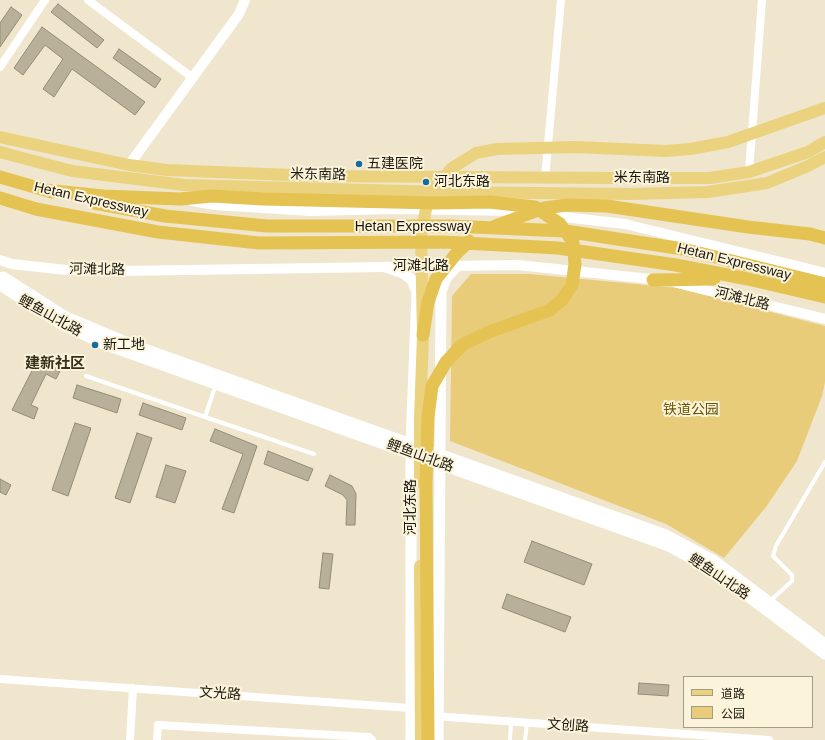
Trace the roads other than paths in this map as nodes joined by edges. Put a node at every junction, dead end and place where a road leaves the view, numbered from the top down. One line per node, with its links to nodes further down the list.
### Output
1 (45, 0): 6 (street)
2 (88, 0): 7 (street)
3 (245, 0): 7 (street)
4 (561, 0): 17 (street)
5 (762, 0): 14 (street)
6 (0, 67)
7 (193, 78): 13 (street)
8 (825, 108): 35 (main road)
9 (0, 137): 13 (main road, 米东南路)
10 (825, 142): 14 (main road, 米东南路)
11 (0, 152): 19 (main road, 米东南路)
12 (825, 157): 19 (main road, 米东南路)
13 (129, 165): 16 (main road, 米东南路)
14 (749, 172): 17 (main road, 米东南路)
15 (0, 177): 18 (highway, Hetan Expressway)
16 (508, 177): 17 (main road, 米东南路); 19 (street)
17 (545, 178)
18 (44, 190): 21 (highway); 32 (highway, Hetan Expressway)
19 (508, 192): 22 (street)
20 (0, 198): 29 (highway, Hetan Expressway)
21 (180, 199): 22 (street); 60 (highway)
22 (508, 210): 28 (street)
23 (825, 238): 35 (highway)
24 (0, 260): 25 (street, 河滩北路)
25 (12, 264): 27 (street, 河滩北路); 30 (street)
26 (457, 266): 27 (street, 河滩北路); 31 (street, 河滩北路); 36 (main road, 河北东路)
27 (386, 267): 35 (main road, 河北东路)
28 (825, 273)
29 (748, 279): 31 (highway); 33 (highway, Hetan Expressway)
30 (1, 280): 38 (main road, 鲤鱼山北路)
31 (654, 280): 34 (street, 河滩北路)
32 (825, 284)
33 (825, 298)
34 (825, 319)
35 (419, 334): 36 (main road); 40 (main road, 河北东路); 59 (main road)
36 (440, 334): 42 (main road, 河北东路)
37 (86, 376): 39 (lane)
38 (217, 380): 39 (lane); 40 (main road, 鲤鱼山北路)
39 (205, 417): 41 (lane)
40 (411, 449): 42 (main road, 鲤鱼山北路); 49 (main road, 河北东路)
41 (314, 454)
42 (439, 458): 44 (main road, 鲤鱼山北路); 46 (main road, 鲤鱼山北路); 50 (main road, 河北东路)
43 (825, 462): 44 (lane)
44 (770, 601): 45 (main road, 鲤鱼山北路)
45 (825, 644)
46 (825, 654)
47 (0, 679): 48 (street, 文光路)
48 (133, 688): 49 (street, 文光路); 54 (street)
49 (410, 708): 50 (street, 文光路); 58 (main road, 河北东路)
50 (438, 718): 51 (street, 文创路); 61 (main road, 河北东路)
51 (511, 722): 52 (street, 文创路); 62 (lane)
52 (527, 723): 63 (lane); 64 (street, 文创路)
53 (264, 731): 55 (street); 56 (street); 57 (street)
54 (130, 740)
55 (157, 740)
56 (264, 740)
57 (372, 740)
58 (411, 740)
59 (421, 740)
60 (428, 740)
61 (438, 740)
62 (510, 740)
63 (525, 740)
64 (769, 740)

